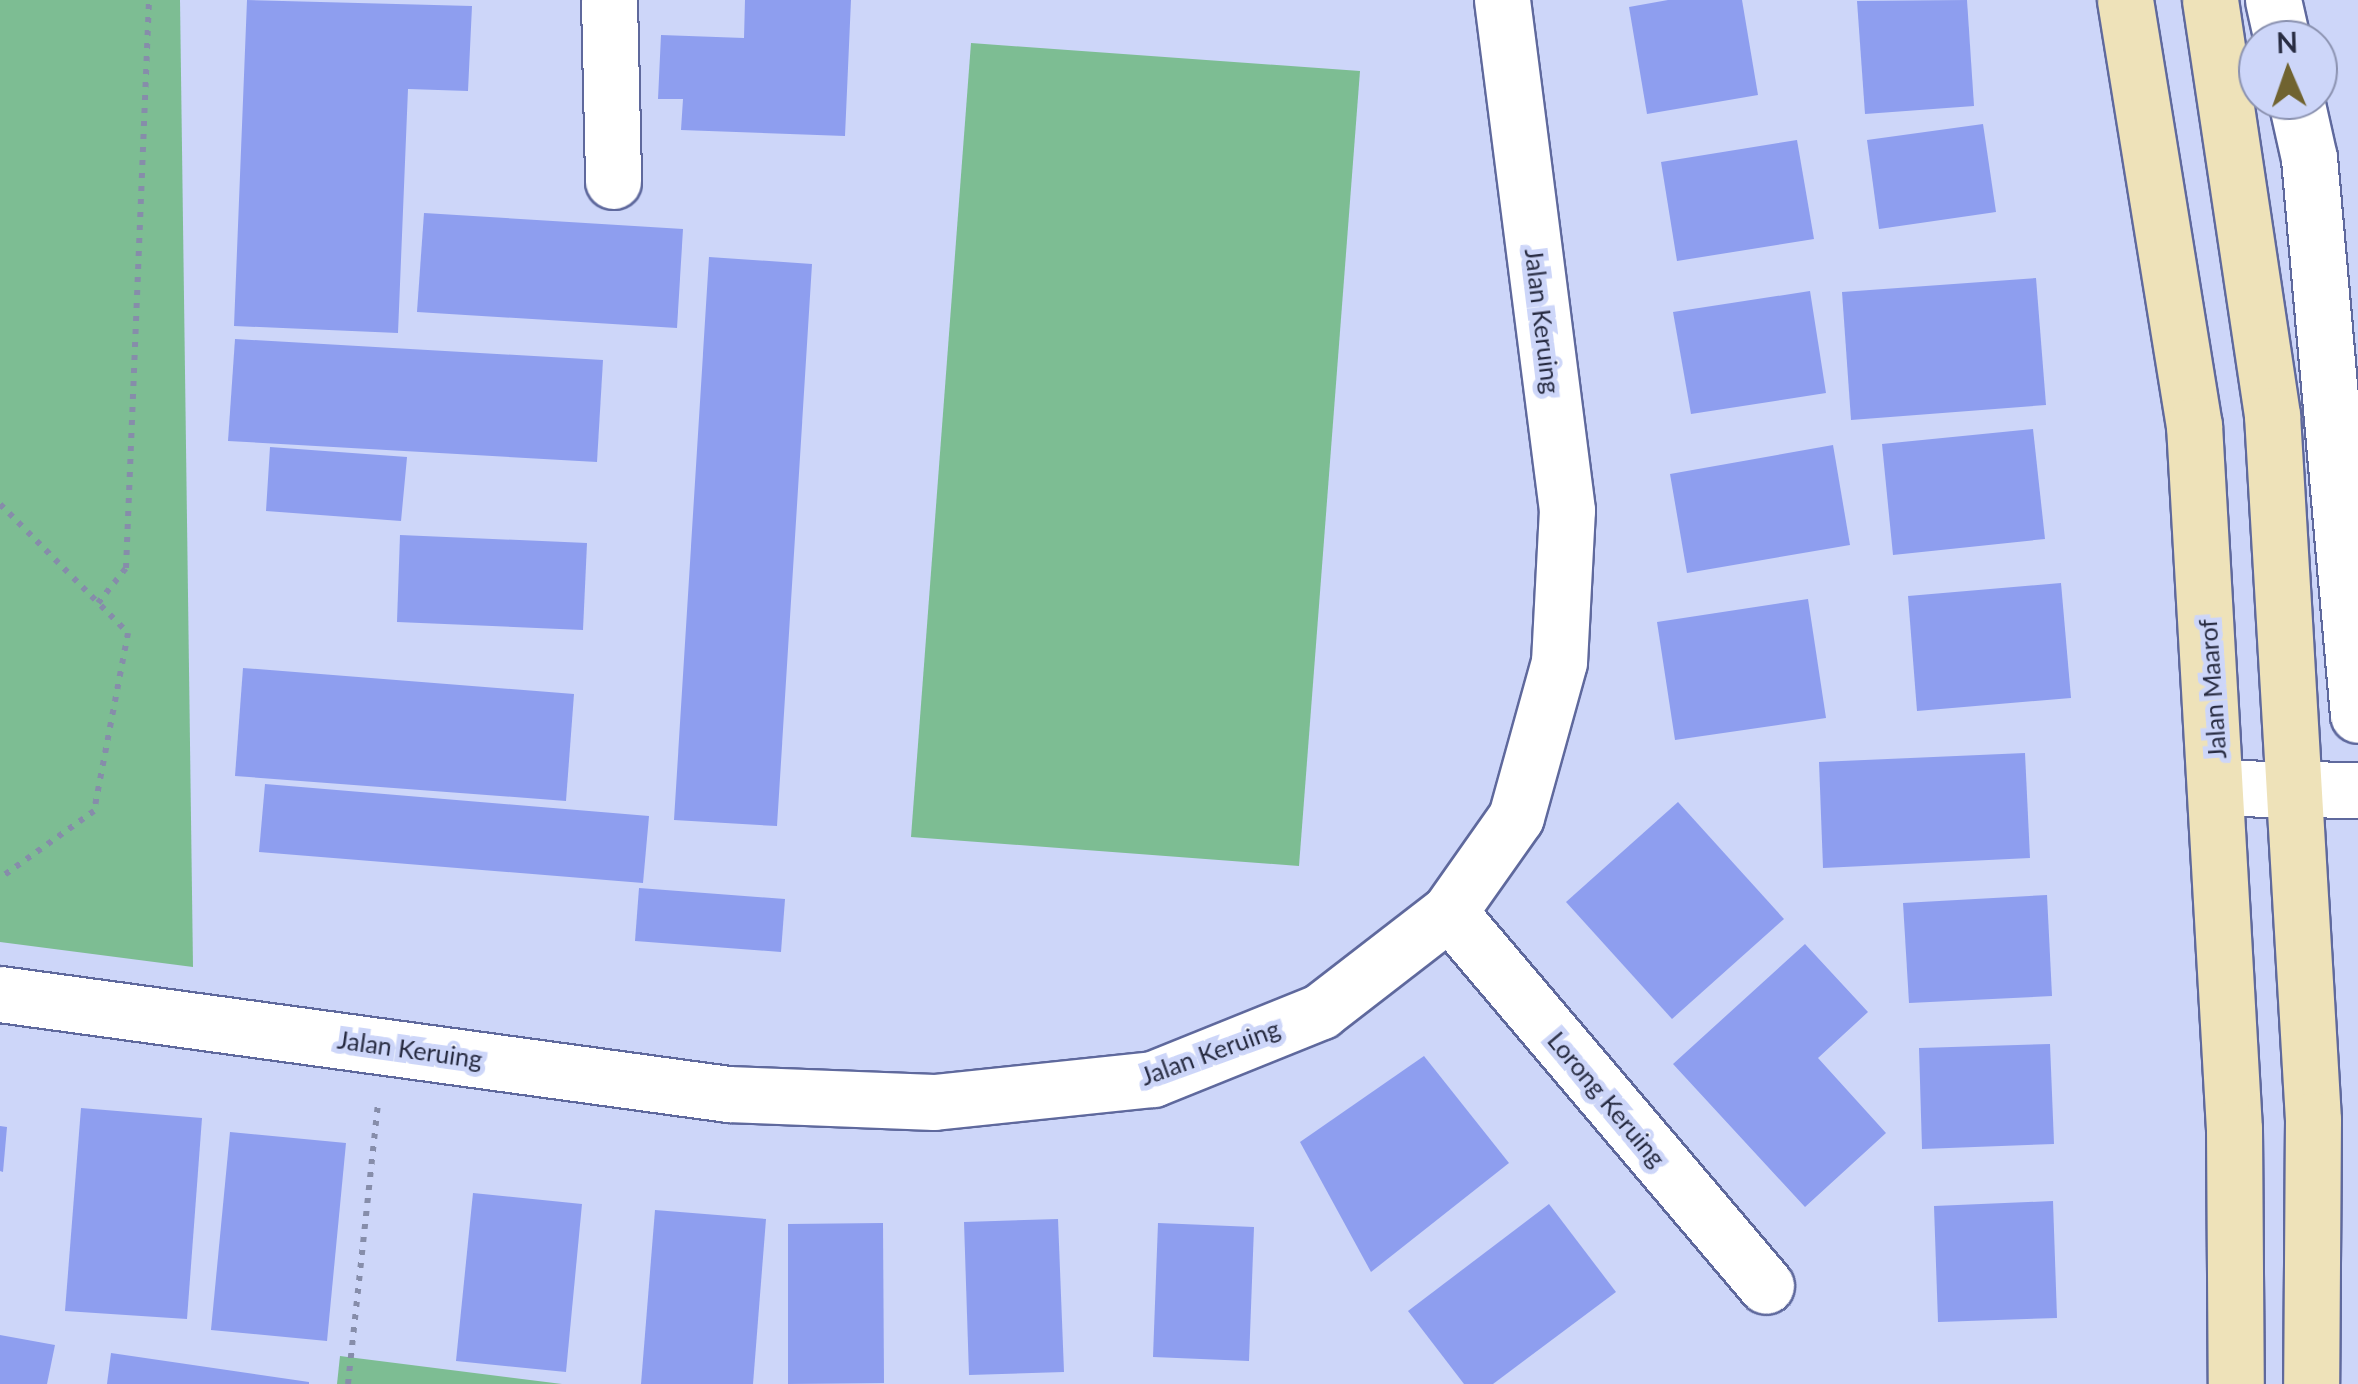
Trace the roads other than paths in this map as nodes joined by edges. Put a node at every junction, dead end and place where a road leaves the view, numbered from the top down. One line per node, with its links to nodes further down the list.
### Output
1 (609, 0): 6 (street)
2 (1502, 0): 12 (street, Jalan Keruing)
3 (2126, 0): 9 (main road, Jalan Maarof)
4 (2210, 0): 10 (main road)
5 (2298, 120): 7 (street)
6 (613, 182)
7 (2352, 555): 8 (street)
8 (2358, 715)
9 (2218, 788): 10 (street); 15 (main road, Jalan Maarof)
10 (2294, 789): 11 (street); 16 (main road)
11 (2358, 790)
12 (1449, 912): 13 (street, Jalan Keruing); 14 (street, Lorong Keruing)
13 (0, 994)
14 (1766, 1286)
15 (2236, 1384)
16 (2310, 1384)

